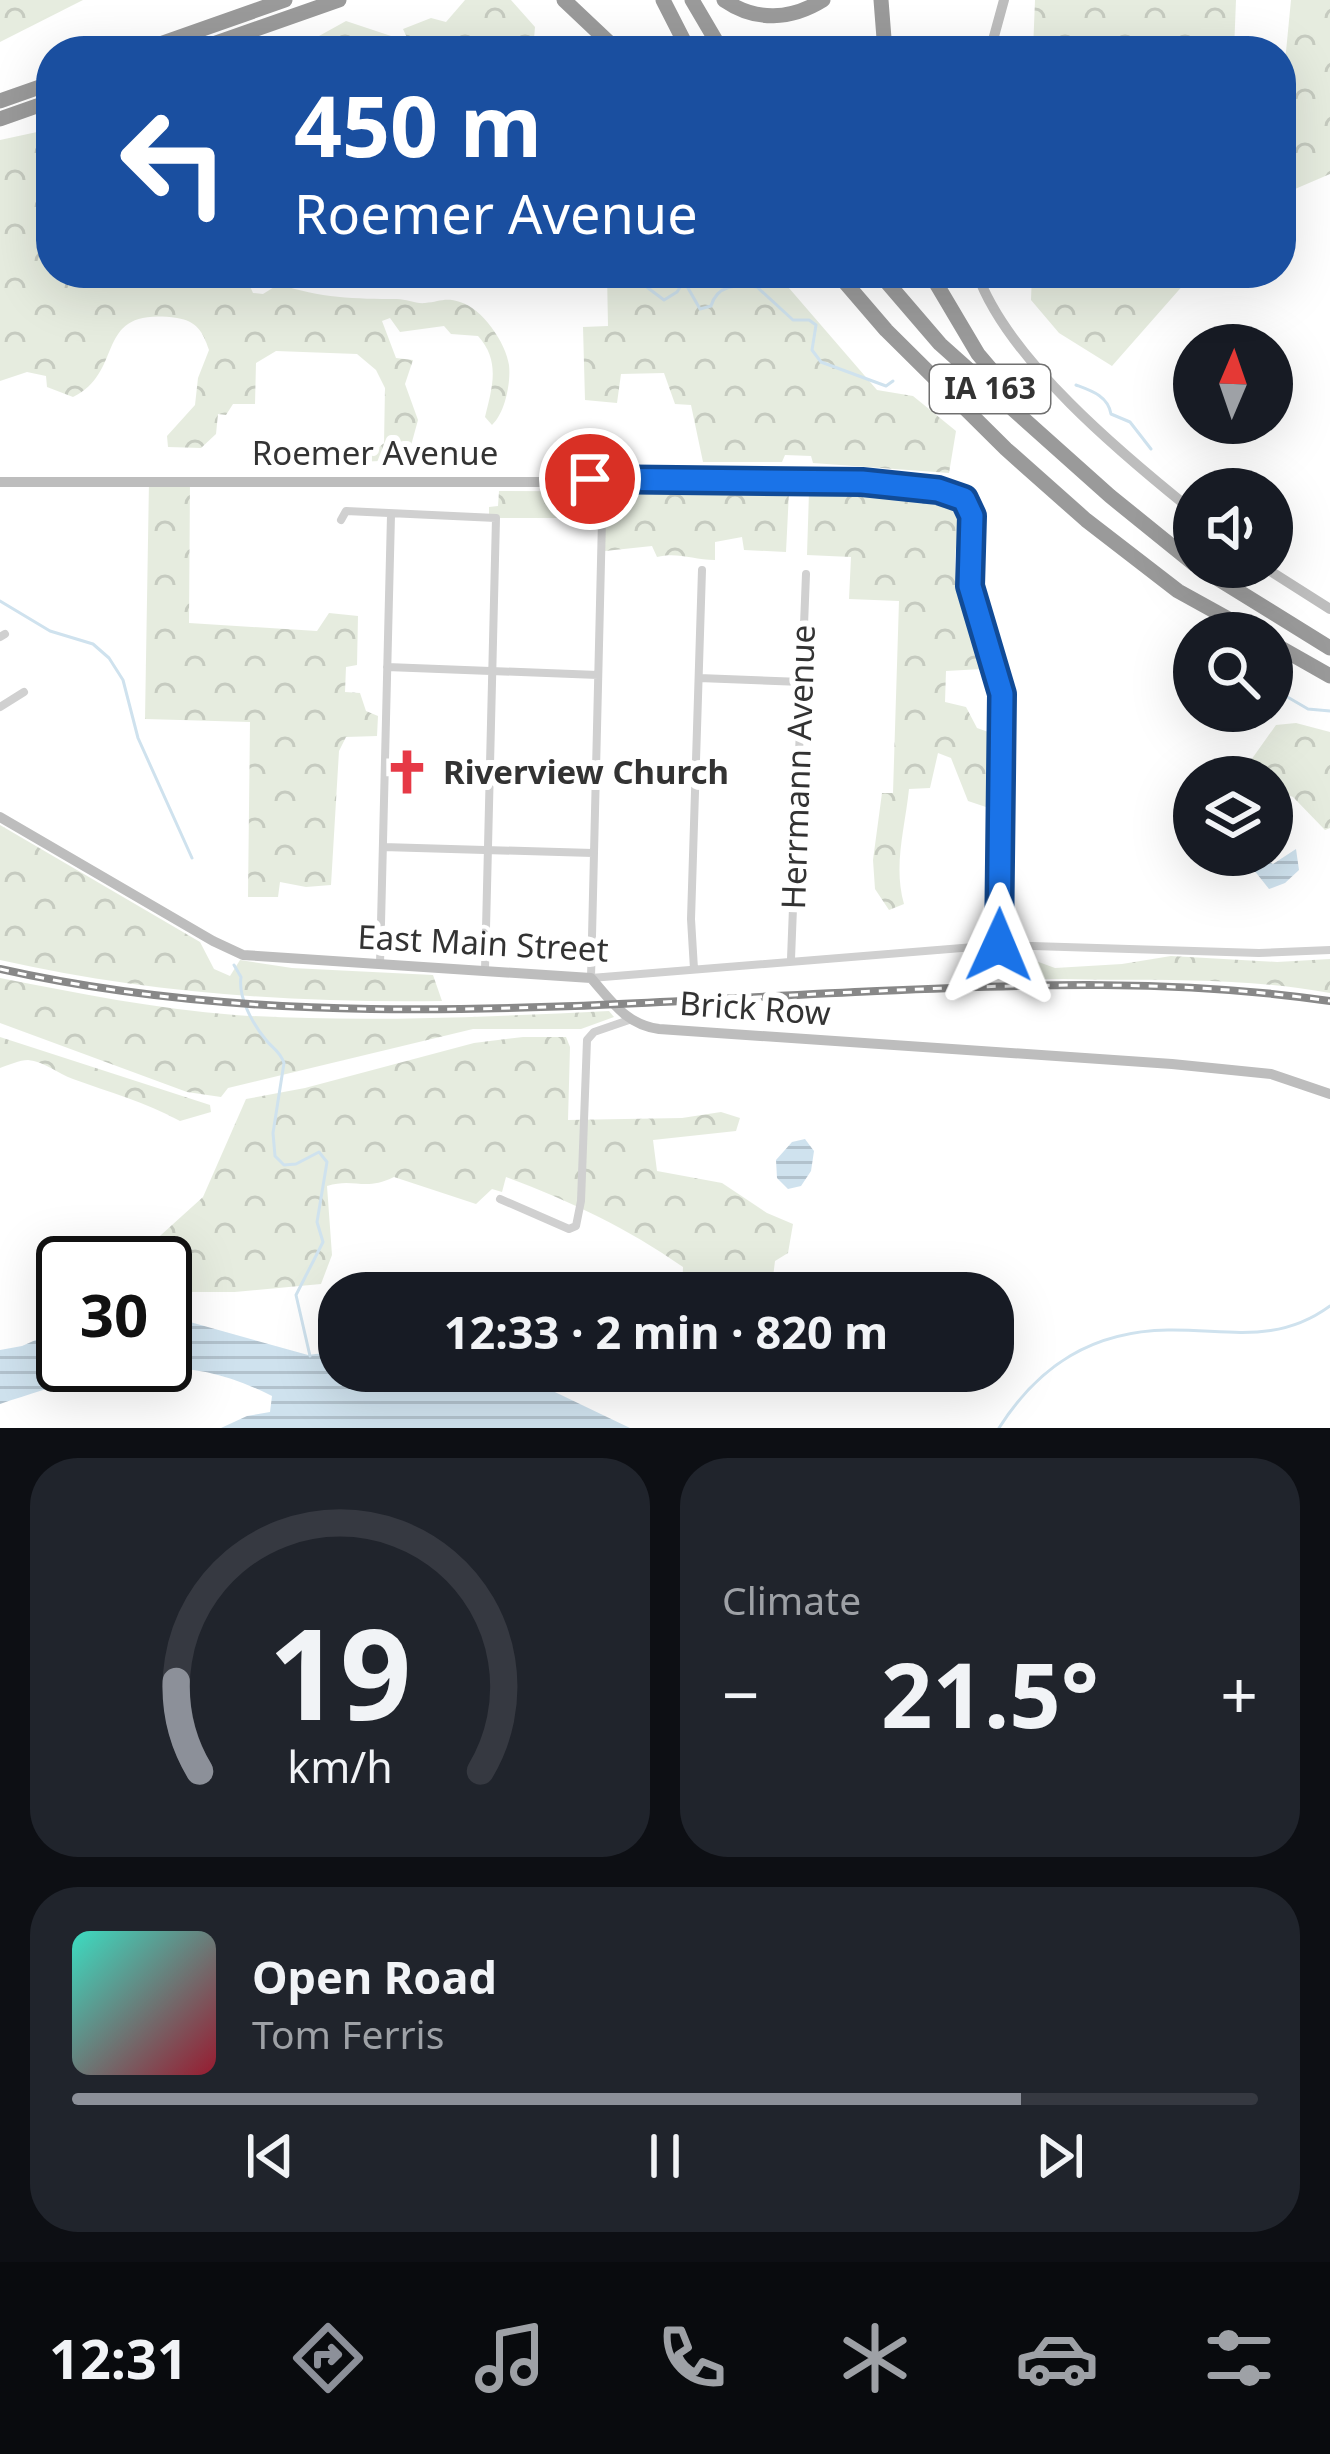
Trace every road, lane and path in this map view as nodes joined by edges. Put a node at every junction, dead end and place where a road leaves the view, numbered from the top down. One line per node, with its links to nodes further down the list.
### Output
1 (285, 0): 10 (highway)
2 (339, 0): 11 (highway)
3 (564, 0): 12 (highway)
4 (663, 0): 13 (highway)
5 (692, 0): 14 (highway)
6 (724, 0): 7 (highway)
7 (823, 0)
8 (881, 0): 15 (highway)
9 (1004, 0): 16 (street)
10 (183, 36)
11 (236, 36)
12 (602, 36)
13 (681, 36)
14 (713, 36)
15 (884, 36)
16 (994, 36)
17 (36, 88): 18 (highway)
18 (0, 101)
19 (36, 106): 20 (highway)
20 (0, 119)
21 (850, 288): 38 (highway)
22 (892, 288): 27 (highway, IA 163)
23 (939, 288): 27 (highway)
24 (984, 288): 26 (street)
25 (0, 482): 28 (street, Roemer Avenue)
26 (1173, 493)
27 (1110, 496): 32 (highway)
28 (964, 499): 53 (street)
29 (391, 514): 30 (street); 41 (street); 42 (street)
30 (341, 520)
31 (602, 520): 43 (street)
32 (1173, 547)
33 (702, 570): 45 (street)
34 (806, 574): 46 (street, Herrmann Avenue)
35 (1293, 585): 37 (street)
36 (1233, 588): 39 (highway)
37 (1330, 609)
38 (1216, 612)
39 (1330, 648)
40 (1293, 655): 44 (highway)
41 (388, 668): 42 (street); 50 (street)
42 (492, 671): 43 (street); 51 (street)
43 (598, 675): 52 (street)
44 (1330, 676)
45 (699, 678): 46 (street); 57 (street)
46 (802, 682): 55 (street, Herrmann Avenue)
47 (24, 692): 48 (street)
48 (0, 707)
49 (0, 817): 56 (street, East Main Street)
50 (383, 847): 51 (street); 56 (street)
51 (488, 850): 52 (street); 58 (street)
52 (593, 854): 59 (street)
53 (999, 945): 54 (street, East Main Street); 55 (street, East Main Street)
54 (1330, 950)
55 (791, 959): 57 (street, East Main Street)
56 (380, 965): 58 (street, East Main Street)
57 (694, 969): 59 (street, East Main Street)
58 (485, 970): 59 (street, East Main Street)
59 (590, 979): 60 (street, Brick Row)
60 (629, 1020): 61 (street, Brick Row); 62 (street)
61 (1330, 1094)
62 (500, 1199)

